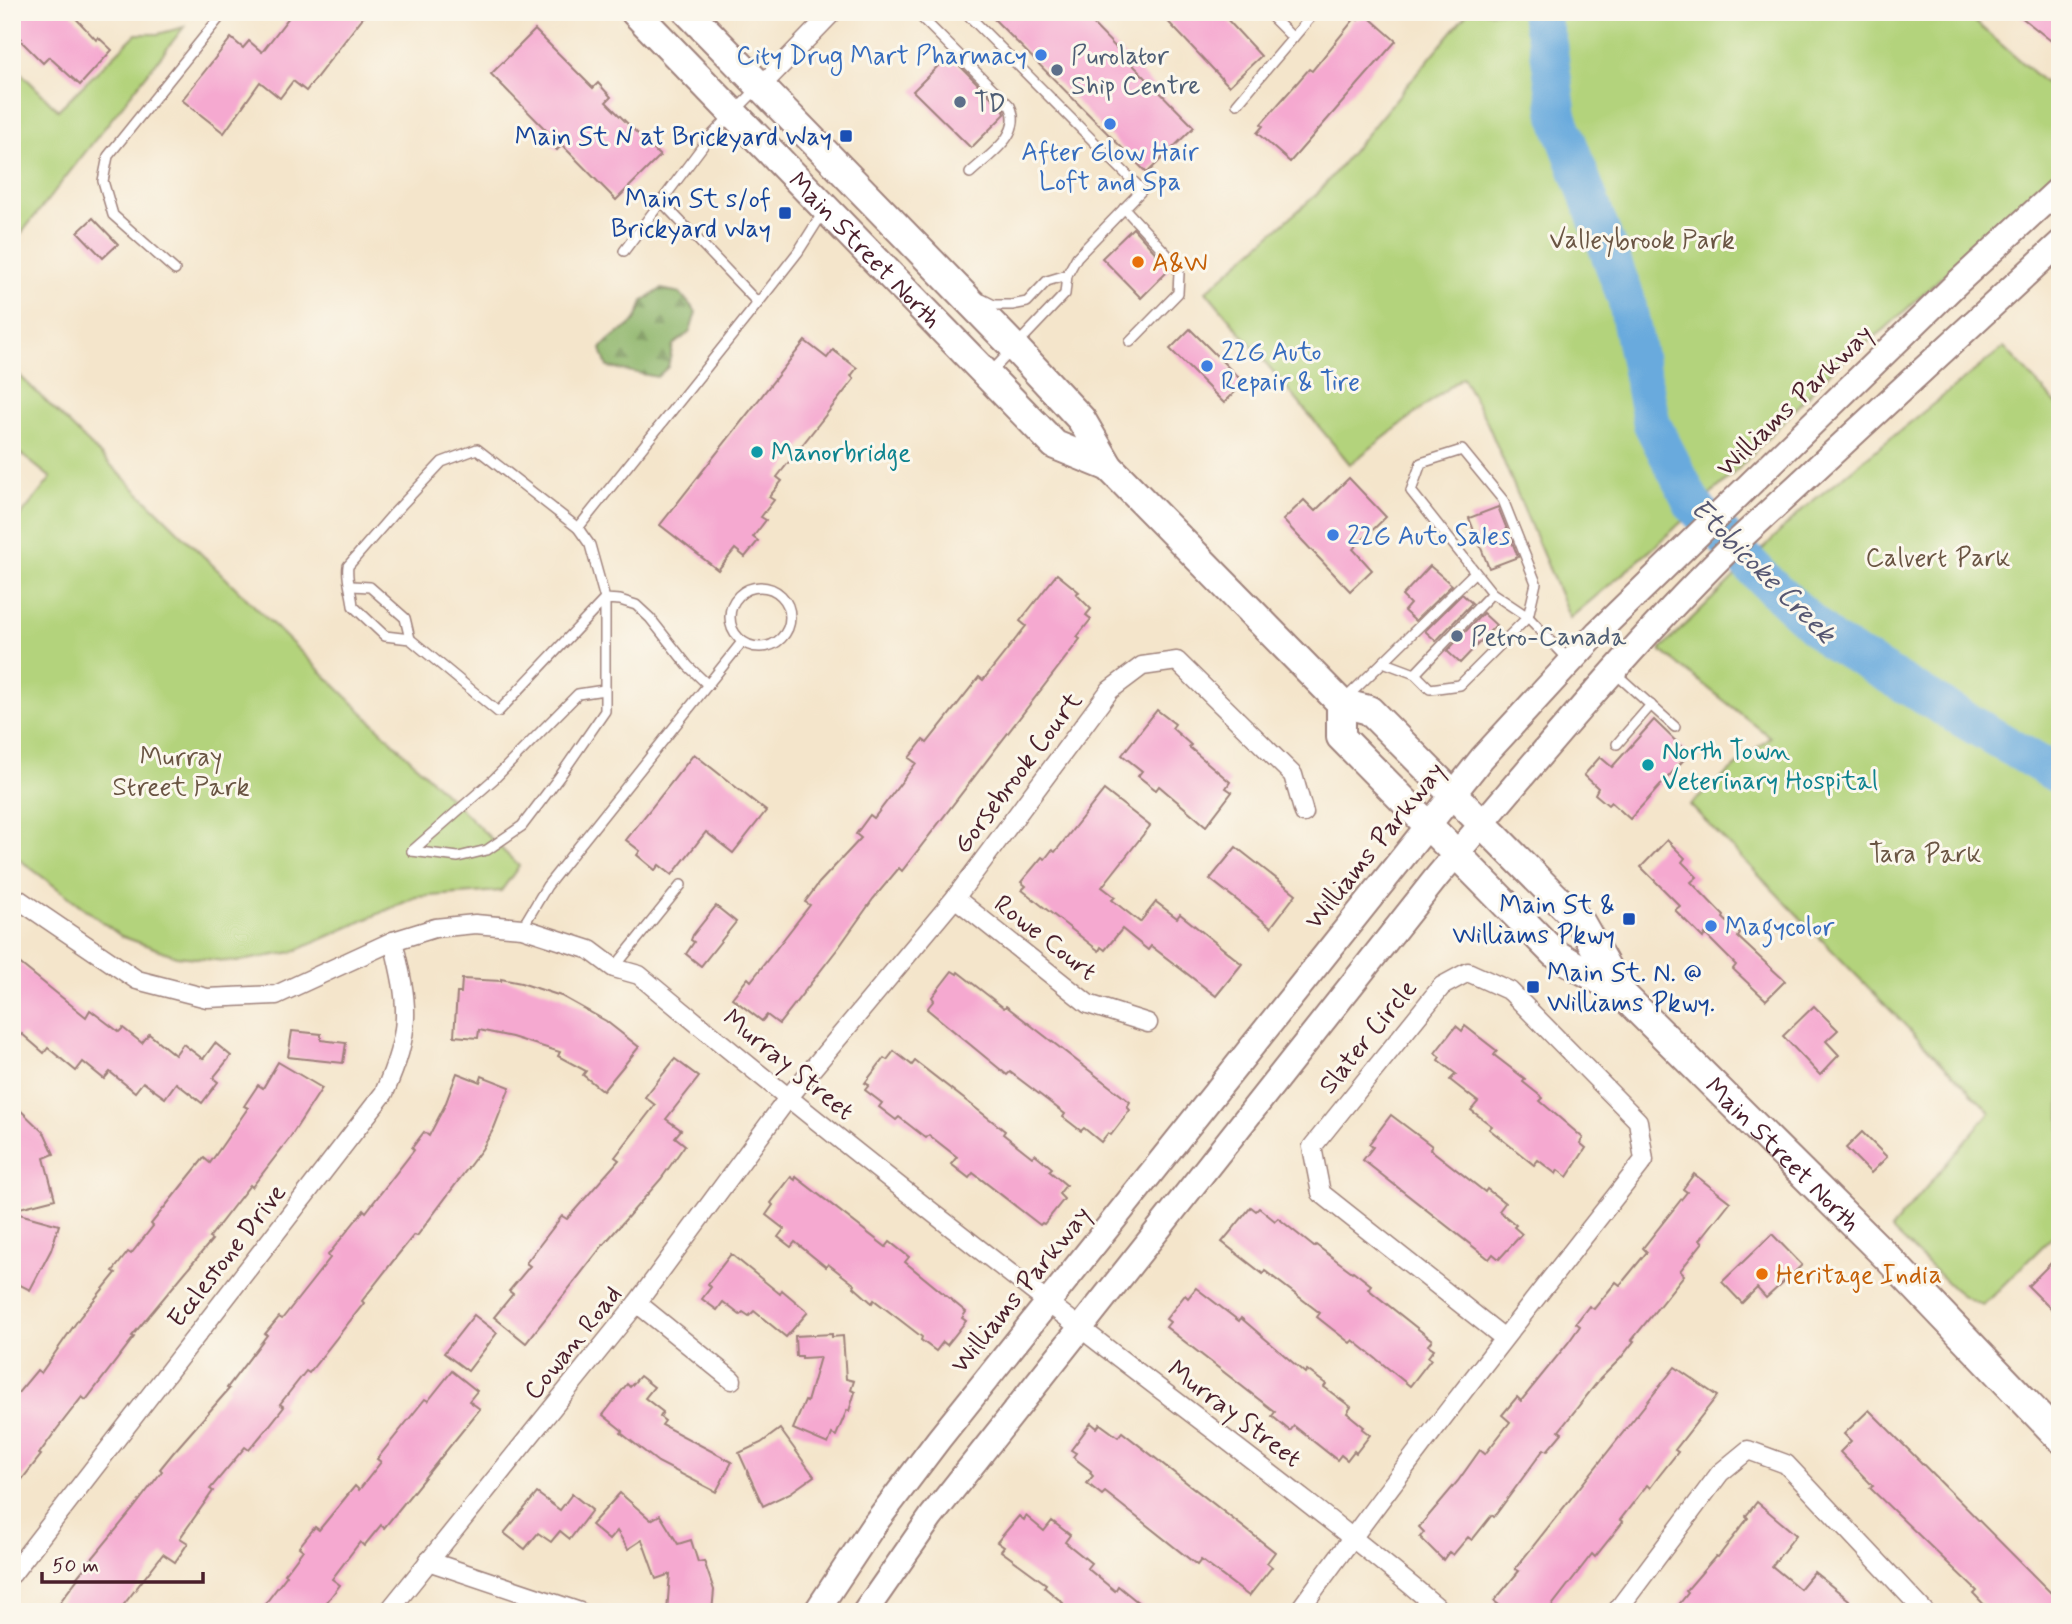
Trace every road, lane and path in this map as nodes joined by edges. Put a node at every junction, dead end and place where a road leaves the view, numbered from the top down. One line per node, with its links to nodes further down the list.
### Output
1 (224, 12): 20 (lane)
2 (635, 12): 12 (main road, Main Street North)
3 (688, 12): 10 (main road, Main Street North)
4 (833, 12): 10 (street)
5 (965, 12): 17 (lane)
6 (1267, 12): 9 (lane)
7 (1315, 12): 9 (lane)
8 (921, 17): 13 (lane)
9 (1293, 38): 11 (lane)
10 (761, 86): 12 (lane); 22 (main road, Main Street North)
11 (1237, 104)
12 (733, 114): 15 (lane); 16 (main road, Main Street North)
13 (970, 173)
14 (2060, 188): 36 (main road, Williams Parkway)
15 (661, 201): 19 (lane); 23 (lane)
16 (826, 208): 23 (lane); 26 (main road, Main Street North)
17 (1124, 208): 21 (lane); 24 (lane)
18 (2060, 243): 38 (main road)
19 (624, 251)
20 (175, 270)
21 (1067, 275): 22 (lane); 25 (lane)
22 (955, 285): 25 (main road, Main Street North)
23 (758, 303): 28 (lane)
24 (1130, 342)
25 (1015, 348): 26 (lane); 27 (main road, Main Street North)
26 (988, 376): 27 (main road, Main Street North)
27 (1109, 467): 42 (main road, Main Street North)
28 (578, 528): 30 (lane); 32 (lane)
29 (1475, 572): 31 (lane); 33 (lane); 37 (lane)
30 (352, 586): 34 (lane); 34 (lane)
31 (1492, 593): 33 (lane); 39 (lane)
32 (605, 599): 34 (lane); 40 (lane); 41 (lane)
33 (1528, 617): 36 (lane); 39 (lane)
34 (410, 639)
35 (742, 642): 35 (lane); 40 (lane)
36 (1570, 661): 46 (main road, Williams Parkway)
37 (1383, 662): 39 (lane); 42 (lane)
38 (1614, 672): 43 (lane); 48 (main road)
39 (1415, 674)
40 (708, 685): 54 (lane)
41 (604, 690): 41 (lane)
42 (1341, 703): 46 (main road, Main Street North); 49 (main road, Main Street North)
43 (1651, 705): 44 (lane); 45 (lane)
44 (1675, 727)
45 (1617, 744)
46 (1453, 794): 48 (main road, Main Street North); 49 (main road, Williams Parkway)
47 (1304, 813): 53 (street, Gorsebrook Court)
48 (1482, 823): 50 (main road); 57 (main road, Main Street North)
49 (1427, 825): 50 (main road, Main Street North); 60 (main road, Williams Parkway)
50 (1456, 854): 57 (main road, Main Street North); 62 (main road)
51 (681, 885): 56 (lane)
52 (12, 895): 55 (street, Murray Street)
53 (956, 898): 58 (street, Rowe Court); 59 (street, Gorsebrook Court)
54 (522, 928): 55 (street, Murray Street); 56 (street, Murray Street)
55 (393, 941): 68 (street, Ecclestone Drive)
56 (614, 968): 59 (street, Murray Street)
57 (1620, 992): 65 (main road, Main Street North)
58 (1148, 1023)
59 (788, 1098): 60 (street, Murray Street); 61 (street, Cowan Road)
60 (1048, 1302): 62 (street, Murray Street); 71 (main road, Williams Parkway)
61 (637, 1303): 64 (street); 67 (street, Cowan Road)
62 (1081, 1328): 66 (street, Murray Street); 72 (main road)
63 (1504, 1339): 63 (street, Slater Circle); 66 (street, Slater Circle)
64 (732, 1380)
65 (2060, 1438)
66 (1353, 1536): 73 (street, Slater Circle); 74 (street, Murray Street)
67 (428, 1561): 69 (street, Cowan Road); 70 (street)
68 (12, 1574)
69 (388, 1612)
70 (580, 1612)
71 (817, 1612)
72 (865, 1612)
73 (1298, 1612)
74 (1443, 1612)
75 (1616, 1612): 76 (street)
76 (1925, 1612)

